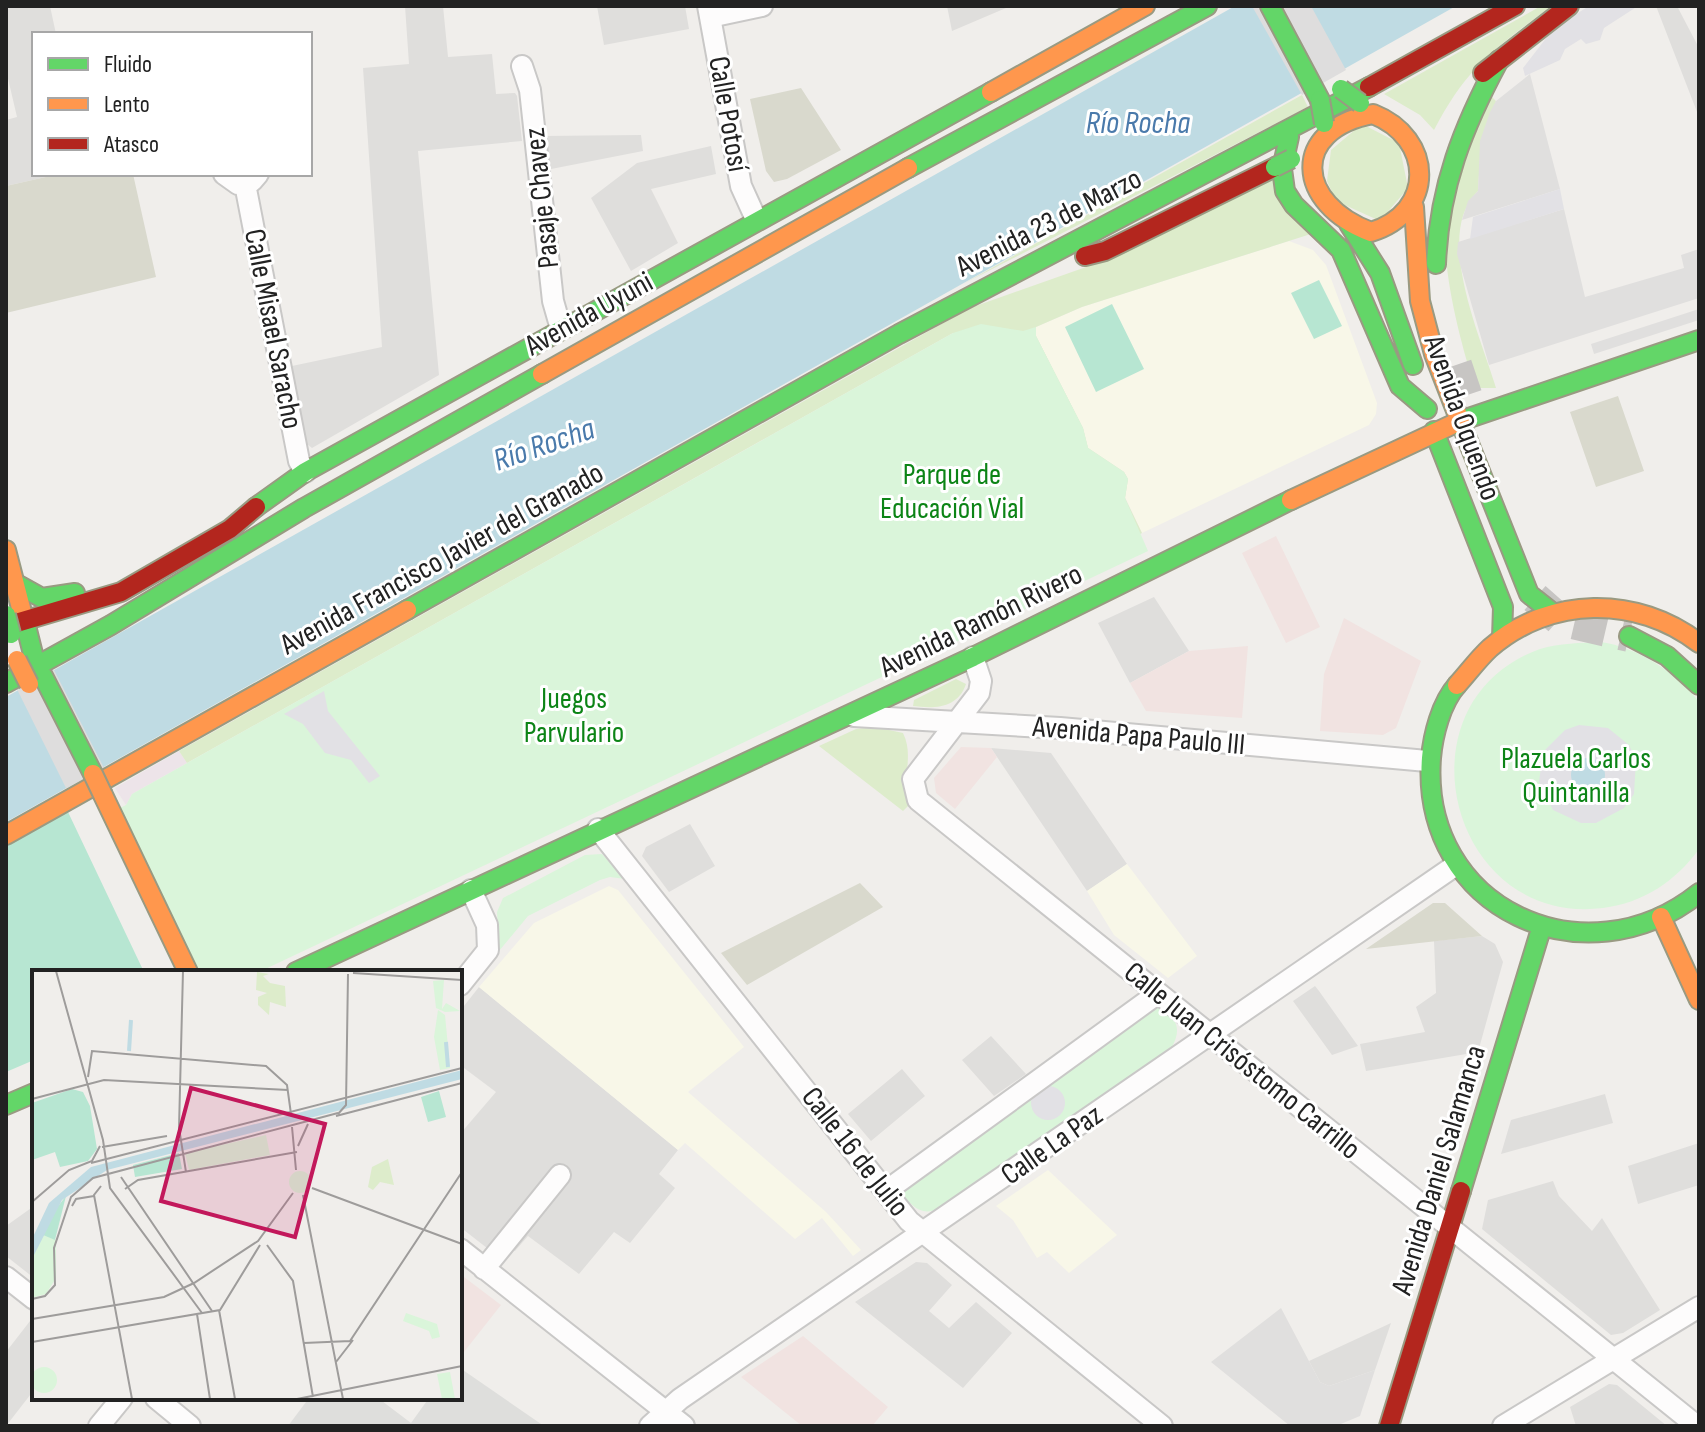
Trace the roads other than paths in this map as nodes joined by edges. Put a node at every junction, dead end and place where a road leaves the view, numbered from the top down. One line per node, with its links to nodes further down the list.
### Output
1 (762, 6): 9 (street)
2 (1116, 6): 13 (main road)
3 (1145, 6): 13 (main road, Avenida Uyuni)
4 (1178, 6): 18 (main road)
5 (1207, 6): 18 (main road, Avenida Uyuni)
6 (1270, 6): 12 (main road)
7 (1515, 6): 16 (main road, Avenida 23 de Marzo)
8 (1569, 6): 10 (main road)
9 (709, 11): 24 (street, Calle Potosí)
10 (1499, 60): 14 (main road); 27 (main road)
11 (522, 66): 30 (street, Pasaje Chavez)
12 (1327, 89): 15 (main road, bridge); 17 (main road, bridge)
13 (955, 110): 24 (main road, Avenida Uyuni)
14 (1452, 113)
15 (1389, 117): 17 (main road); 20 (main road)
16 (1291, 130): 26 (main road, Avenida 23 de Marzo); 33 (main road)
17 (1322, 132): 25 (main road); 26 (main road)
18 (967, 135): 46 (main road, Avenida Uyuni)
19 (1432, 150): 20 (main road)
20 (1420, 174): 23 (main road)
21 (226, 176): 22 (street, Calle Misael Saracho)
22 (251, 179): 36 (street, Calle Misael Saracho)
23 (1414, 207): 25 (main road); 34 (main road, Avenida Oquendo)
24 (756, 219): 30 (main road, Avenida Uyuni)
25 (1349, 224): 33 (main road, Avenida Oquendo)
26 (1023, 269): 28 (main road, Avenida 23 de Marzo)
27 (1439, 287)
28 (947, 308): 54 (main road, Avenida Francisco Javier del Granado)
29 (1443, 314): 32 (main road)
30 (561, 329): 36 (main road, Avenida Uyuni)
31 (1699, 340): 34 (main road, Avenida Ramón Rivero)
32 (1456, 365)
33 (1427, 409): 35 (main road, Avenida Oquendo)
34 (1460, 421): 35 (main road, Avenida Ramón Rivero); 40 (main road, Avenida Oquendo)
35 (1434, 431): 43 (main road, Avenida Oquendo); 45 (main road, Avenida Ramón Rivero)
36 (305, 472): 37 (main road, Avenida Uyuni)
37 (280, 487): 39 (main road); 41 (main road, Avenida Uyuni)
38 (6, 550): 39 (main road)
39 (15, 583): 41 (main road)
40 (1553, 613): 43 (main road); 44 (main road)
41 (13, 622): 46 (main road)
42 (1629, 636): 48 (main road)
43 (1502, 638): 51 (main road)
44 (1699, 643)
45 (973, 657): 49 (main road, Avenida Ramón Rivero); 50 (street, Calle Juan Crisóstomo Carrillo)
46 (26, 670): 47 (main road, Avenida Uyuni); 52 (main road)
47 (6, 683)
48 (1699, 685)
49 (850, 716): 50 (street, Avenida Papa Paulo III); 53 (main road, Avenida Ramón Rivero)
50 (957, 723): 51 (street, Avenida Papa Paulo III); 64 (street, Calle Juan Crisóstomo Carrillo)
51 (1427, 761): 55 (main road)
52 (96, 799): 60 (main road); 61 (main road)
53 (598, 829): 56 (main road, Avenida Ramón Rivero); 70 (street, Calle 16 de Julio)
54 (6, 835)
55 (1456, 865): 59 (main road); 66 (street, Calle La Paz)
56 (471, 890): 62 (main road, Avenida Ramón Rivero); 63 (street)
57 (1699, 893): 58 (main road)
58 (1661, 917): 59 (main road); 65 (main road)
59 (1541, 929): 71 (main road, Avenida Daniel Salamanca)
60 (169, 970)
61 (187, 970)
62 (300, 970)
63 (462, 982)
64 (1157, 994): 66 (street, Calle Juan Crisóstomo Carrillo); 70 (street, Calle La Paz)
65 (1699, 1000)
66 (1210, 1034): 71 (street, Calle Juan Crisóstomo Carrillo); 72 (street, Calle La Paz)
67 (32, 1094): 68 (main road)
68 (6, 1105)
69 (560, 1175): 74 (street)
70 (886, 1191): 72 (street, Calle 16 de Julio)
71 (1451, 1228): 78 (street, Calle Juan Crisóstomo Carrillo); 88 (main road, Avenida Daniel Salamanca)
72 (923, 1235): 81 (street, Calle La Paz); 83 (street, Calle 16 de Julio)
73 (462, 1251): 74 (street)
74 (484, 1269): 81 (street)
75 (6, 1277): 76 (street)
76 (32, 1297)
77 (1699, 1307): 78 (street)
78 (1614, 1359): 82 (street); 90 (street, Calle Juan Crisóstomo Carrillo)
79 (120, 1400): 84 (street)
80 (158, 1400): 85 (street)
81 (665, 1411): 86 (street, Calle La Paz); 87 (street)
82 (1524, 1420): 89 (street)
83 (1157, 1425)
84 (99, 1426)
85 (190, 1426)
86 (650, 1426)
87 (684, 1426)
88 (1389, 1426)
89 (1503, 1426)
90 (1697, 1426)

